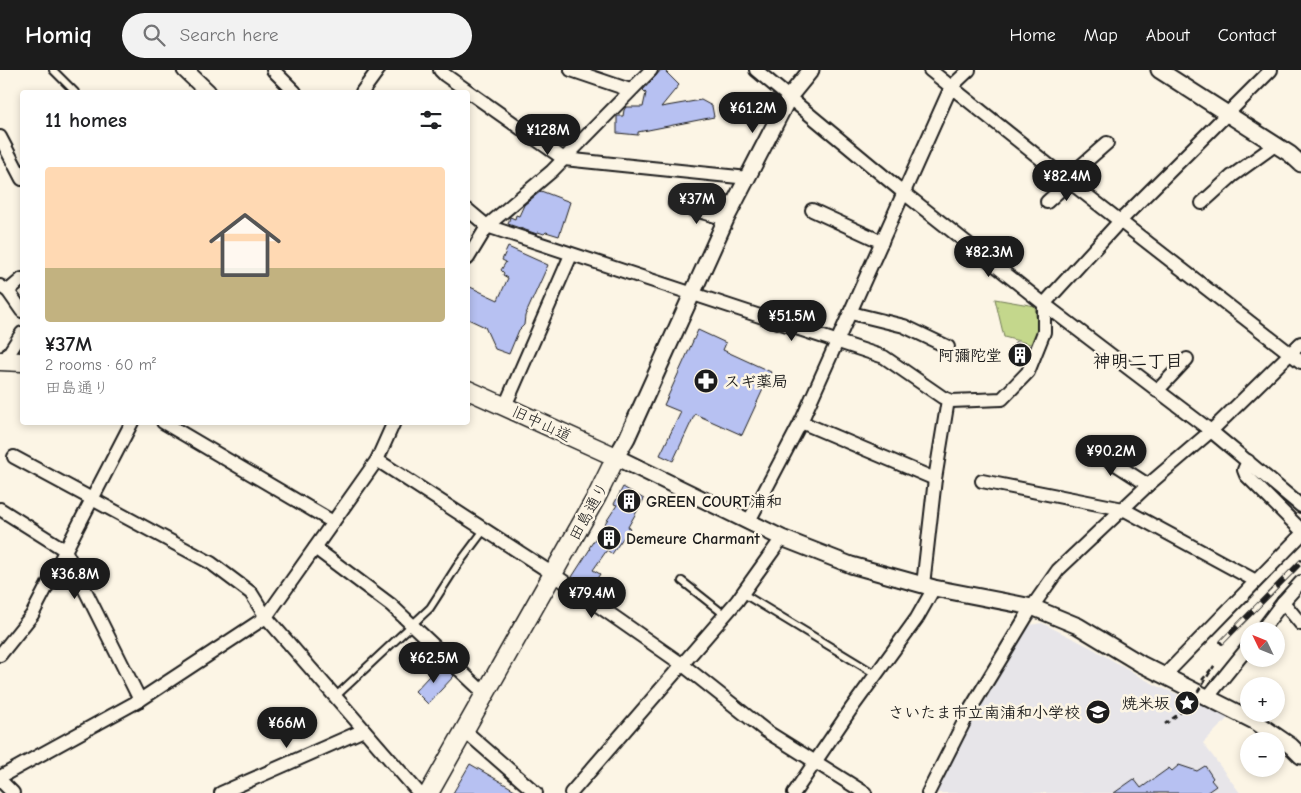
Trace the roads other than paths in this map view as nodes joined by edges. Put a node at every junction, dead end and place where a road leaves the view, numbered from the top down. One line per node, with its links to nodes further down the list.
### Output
1 (53, 70): 15 (lane)
2 (185, 70): 16 (street)
3 (273, 70): 17 (street)
4 (378, 70): 18 (street)
5 (440, 70): 19 (street)
6 (571, 70): 20 (street)
7 (651, 70): 20 (street)
8 (756, 70): 22 (street)
9 (811, 70): 22 (street, 田島通り)
10 (930, 70): 14 (street)
11 (969, 70): 14 (street)
12 (1159, 70): 23 (street)
13 (1271, 70): 23 (street)
14 (952, 87): 31 (street); 32 (street)
15 (73, 90)
16 (206, 90)
17 (293, 90)
18 (363, 90)
19 (466, 90)
20 (630, 90): 27 (street)
21 (470, 93): 27 (street)
22 (789, 97): 30 (street, 田島通り); 32 (street)
23 (1226, 114): 26 (street); 39 (street)
24 (0, 137): 29 (street)
25 (1107, 143): 31 (street)
26 (1275, 145): 28 (street); 34 (street)
27 (564, 159): 30 (street); 40 (street)
28 (1301, 164)
29 (20, 175)
30 (748, 178): 38 (street, 田島通り)
31 (1067, 180): 33 (street); 39 (street)
32 (904, 193): 41 (street); 47 (street)
33 (1047, 202)
34 (1202, 203)
35 (675, 204): 38 (street)
36 (812, 210): 41 (street)
37 (470, 212): 40 (street)
38 (726, 219): 46 (street, 田島通り)
39 (1120, 221): 47 (street); 54 (street)
40 (487, 226): 42 (street); 43 (street)
41 (882, 242): 49 (street)
42 (470, 255)
43 (571, 255): 46 (street); 62 (street)
44 (20, 280): 45 (street)
45 (4, 288): 48 (street)
46 (692, 295): 51 (street); 70 (street, 田島通り)
47 (1044, 304): 59 (street); 61 (street)
48 (20, 308)
49 (851, 312): 51 (street); 53 (street)
50 (20, 336): 56 (street)
51 (838, 342): 61 (street); 63 (street)
52 (1301, 343): 54 (street)
53 (948, 347)
54 (1291, 354): 58 (street); 67 (street)
55 (1187, 359): 59 (street)
56 (2, 361): 57 (main road)
57 (20, 362)
58 (1301, 362)
59 (1157, 390): 67 (street)
60 (470, 391): 62 (main road, 旧中山道)
61 (948, 400): 73 (street)
62 (505, 406): 70 (main road, 旧中山道)
63 (801, 422): 73 (street); 80 (street)
64 (130, 425): 76 (street)
65 (168, 425): 81 (street)
66 (393, 425): 71 (street)
67 (1211, 431): 72 (street); 75 (street)
68 (1089, 446): 75 (street)
69 (14, 456): 76 (street)
70 (616, 457): 80 (street); 88 (main road, 田島通り)
71 (377, 460): 81 (street); 82 (street)
72 (1248, 461): 77 (street); 83 (street)
73 (935, 479): 92 (street)
74 (982, 481): 79 (street)
75 (1148, 485): 79 (street)
76 (93, 498): 87 (street); 97 (street)
77 (1301, 506)
78 (0, 509): 87 (street)
79 (1123, 509): 90 (street); 95 (street)
80 (749, 521): 85 (street)
81 (333, 522): 86 (street)
82 (484, 530): 88 (street); 100 (lane)
83 (1301, 530)
84 (1301, 535): 90 (street)
85 (782, 538): 92 (street); 93 (street)
86 (315, 548): 97 (street); 100 (street)
87 (65, 550): 101 (street); 109 (street)
88 (553, 574): 103 (street); 106 (main road, 田島通り)
89 (682, 580): 96 (lane)
90 (1256, 581): 105 (street)
91 (1301, 582): 94 (street)
92 (928, 587): 95 (street); 104 (street)
93 (742, 593): 96 (street); 104 (lane)
94 (1283, 602): 98 (street); 99 (street)
95 (1032, 607): 105 (street); 123 (street)
96 (725, 616): 103 (street)
97 (266, 617): 107 (street); 109 (street)
98 (1268, 622)
99 (1301, 624)
100 (413, 625): 106 (street); 107 (lane)
101 (0, 655)
102 (1240, 657): 108 (street)
103 (683, 665): 113 (street); 120 (street)
104 (877, 676): 113 (street)
105 (1164, 676): 108 (street)
106 (485, 694): 111 (main road, 田島通り)
107 (335, 696): 110 (street)
108 (1207, 698): 112 (street)
109 (140, 700): 114 (street)
110 (364, 730): 116 (street); 117 (street)
111 (464, 730): 118 (main road, 田島通り); 119 (street)
112 (1301, 756)
113 (816, 762): 121 (street); 122 (street)
114 (0, 778): 115 (street)
115 (13, 793)
116 (221, 793)
117 (419, 793)
118 (429, 793)
119 (536, 793)
120 (571, 793)
121 (794, 793)
122 (865, 793)
123 (928, 793)

